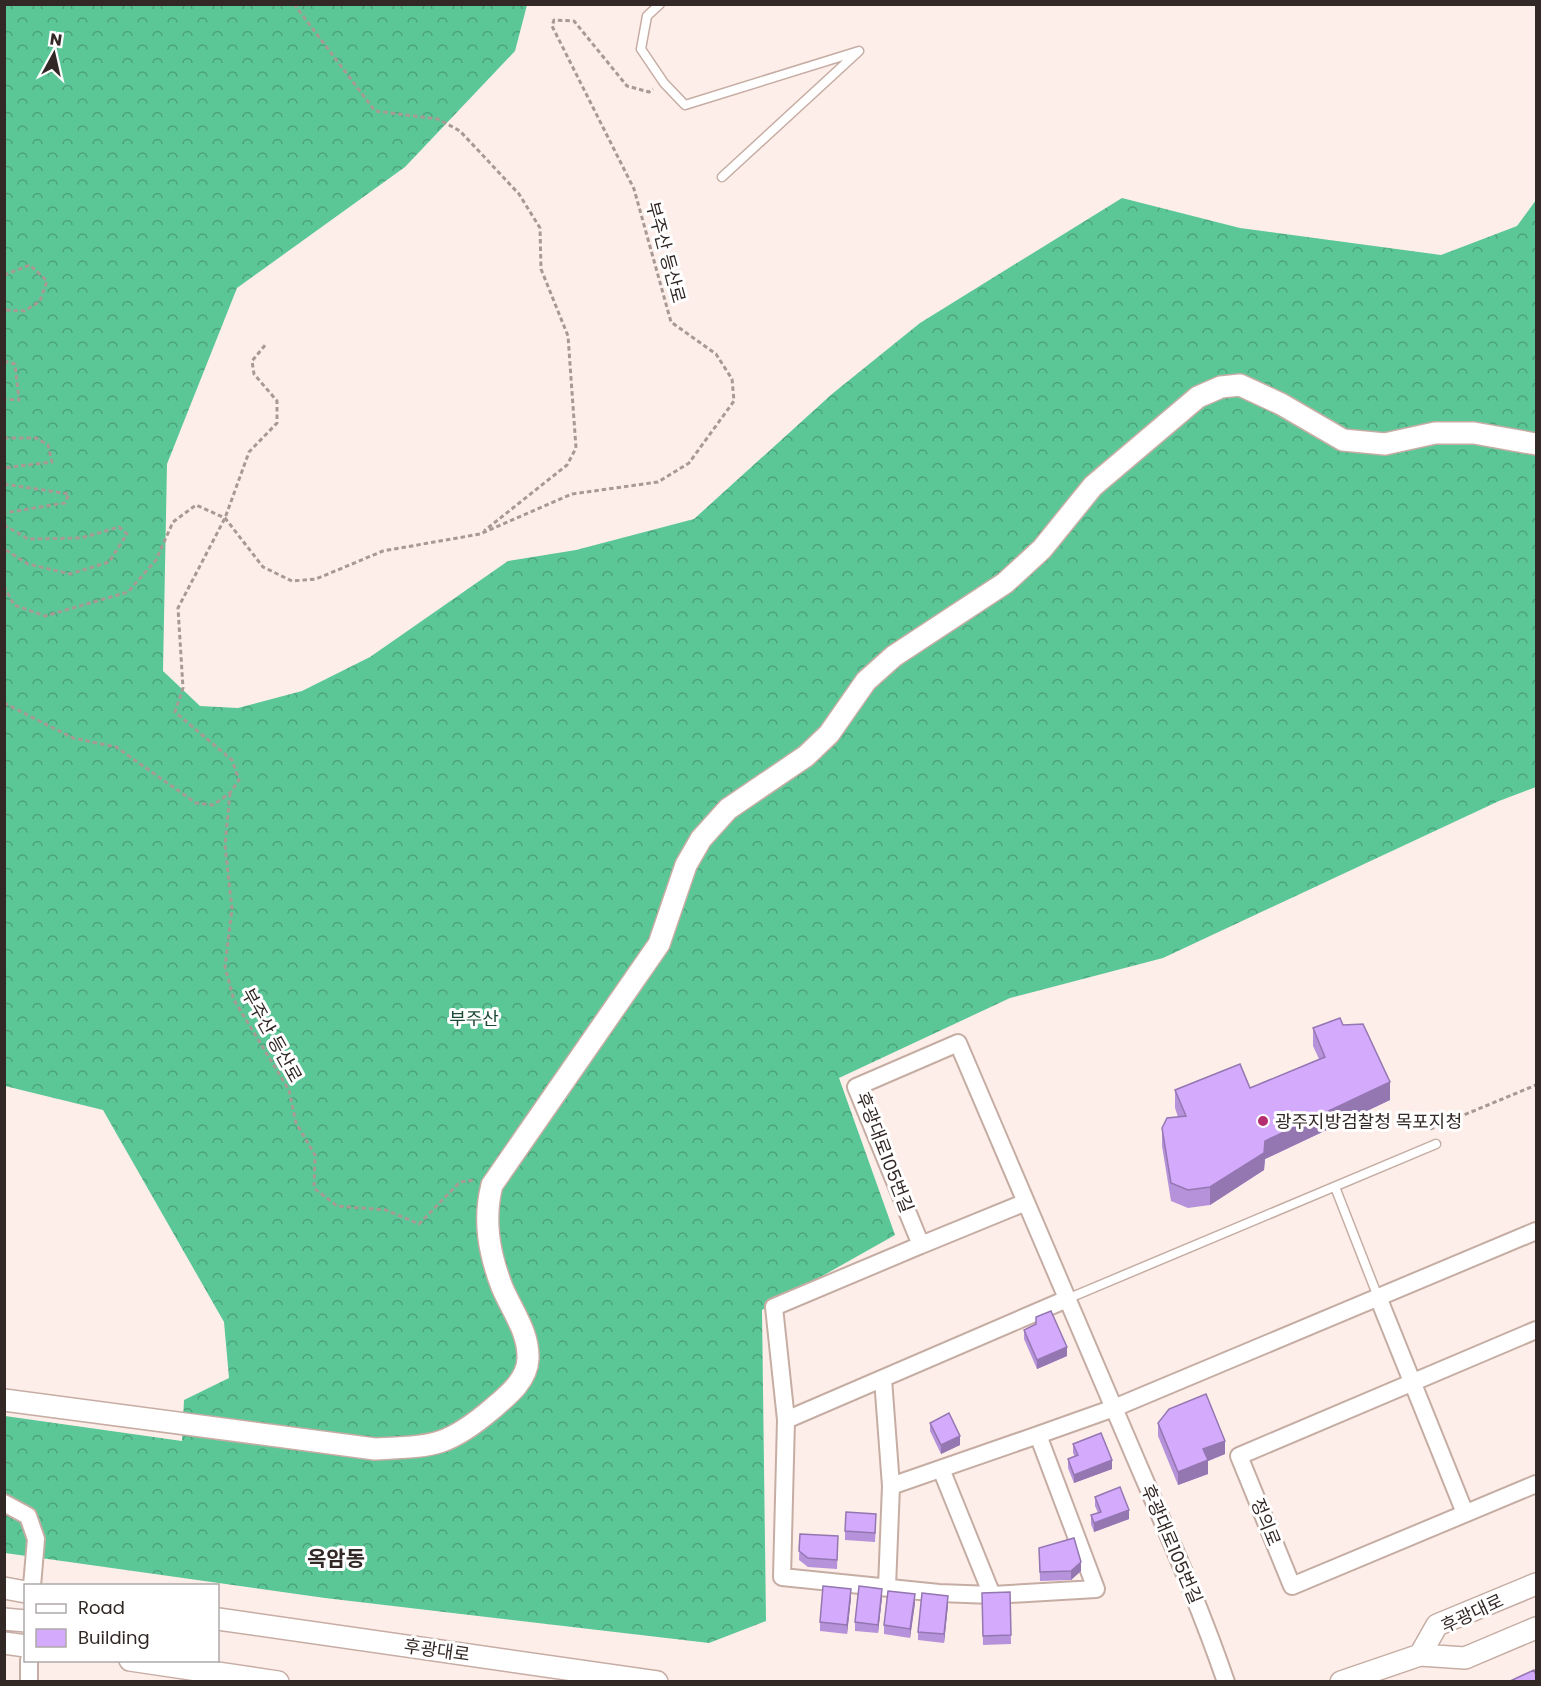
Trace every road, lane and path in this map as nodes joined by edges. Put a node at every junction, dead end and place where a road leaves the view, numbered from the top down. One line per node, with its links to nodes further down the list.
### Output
1 (294, 4): 17 (path, 부주산 등산로)
2 (660, 4): 3 (lane)
3 (664, 83): 4 (lane); 17 (path, 부주산 등산로)
4 (722, 177)
5 (4, 275): 6 (path)
6 (4, 310)
7 (266, 344): 15 (path, 부주산 등산로)
8 (4, 361): 9 (path)
9 (4, 399)
10 (4, 438): 12 (path)
11 (1536, 444): 25 (street)
12 (4, 468)
13 (4, 484): 14 (path)
14 (4, 513)
15 (225, 518): 17 (path, 부주산 등산로); 19 (path, 부주산 등산로); 21 (path, 부주산 등산로)
16 (4, 525): 18 (path)
17 (480, 534)
18 (4, 549)
19 (4, 586)
20 (4, 703): 21 (path)
21 (230, 793): 25 (path, 부주산 등산로)
22 (1536, 1085): 23 (path)
23 (1430, 1129)
24 (1436, 1144): 26 (lane)
25 (492, 1185): 35 (street)
26 (1335, 1187): 30 (lane); 31 (lane)
27 (1026, 1202): 29 (street); 29 (street, 후광대로105번길); 31 (street, 후광대로105번길)
28 (1536, 1231): 30 (street)
29 (921, 1245): 37 (street)
30 (1378, 1297): 34 (street); 36 (street)
31 (1067, 1299): 33 (street); 36 (street, 후광대로105번길)
32 (1536, 1330): 34 (street, 정의로)
33 (883, 1379): 37 (street); 41 (street)
34 (1412, 1383): 43 (street); 43 (street, 정의로)
35 (4, 1400)
36 (1114, 1408): 38 (street); 64 (street, 후광대로105번길)
37 (786, 1420): 46 (street)
38 (1038, 1435): 39 (street); 51 (street)
39 (941, 1469): 41 (street); 51 (street)
40 (1536, 1484): 43 (street, 정의로)
41 (891, 1486): 46 (street)
42 (4, 1503): 44 (street)
43 (1465, 1513)
44 (32, 1584)
45 (1536, 1584): 58 (street, 후광대로)
46 (887, 1587): 51 (street)
47 (4, 1588): 48 (street)
48 (24, 1592)
49 (24, 1592): 50 (street)
50 (4, 1594)
51 (992, 1595)
52 (4, 1619): 54 (street)
53 (219, 1619): 63 (street, 후광대로)
54 (24, 1621)
55 (1536, 1628): 58 (street, 후광대로)
56 (4, 1643): 57 (street)
57 (24, 1646)
58 (1420, 1655): 65 (street, 후광대로)
59 (29, 1662): 61 (street)
60 (143, 1662): 62 (street)
61 (29, 1682)
62 (278, 1682)
63 (657, 1682)
64 (1226, 1682)
65 (1341, 1682)

